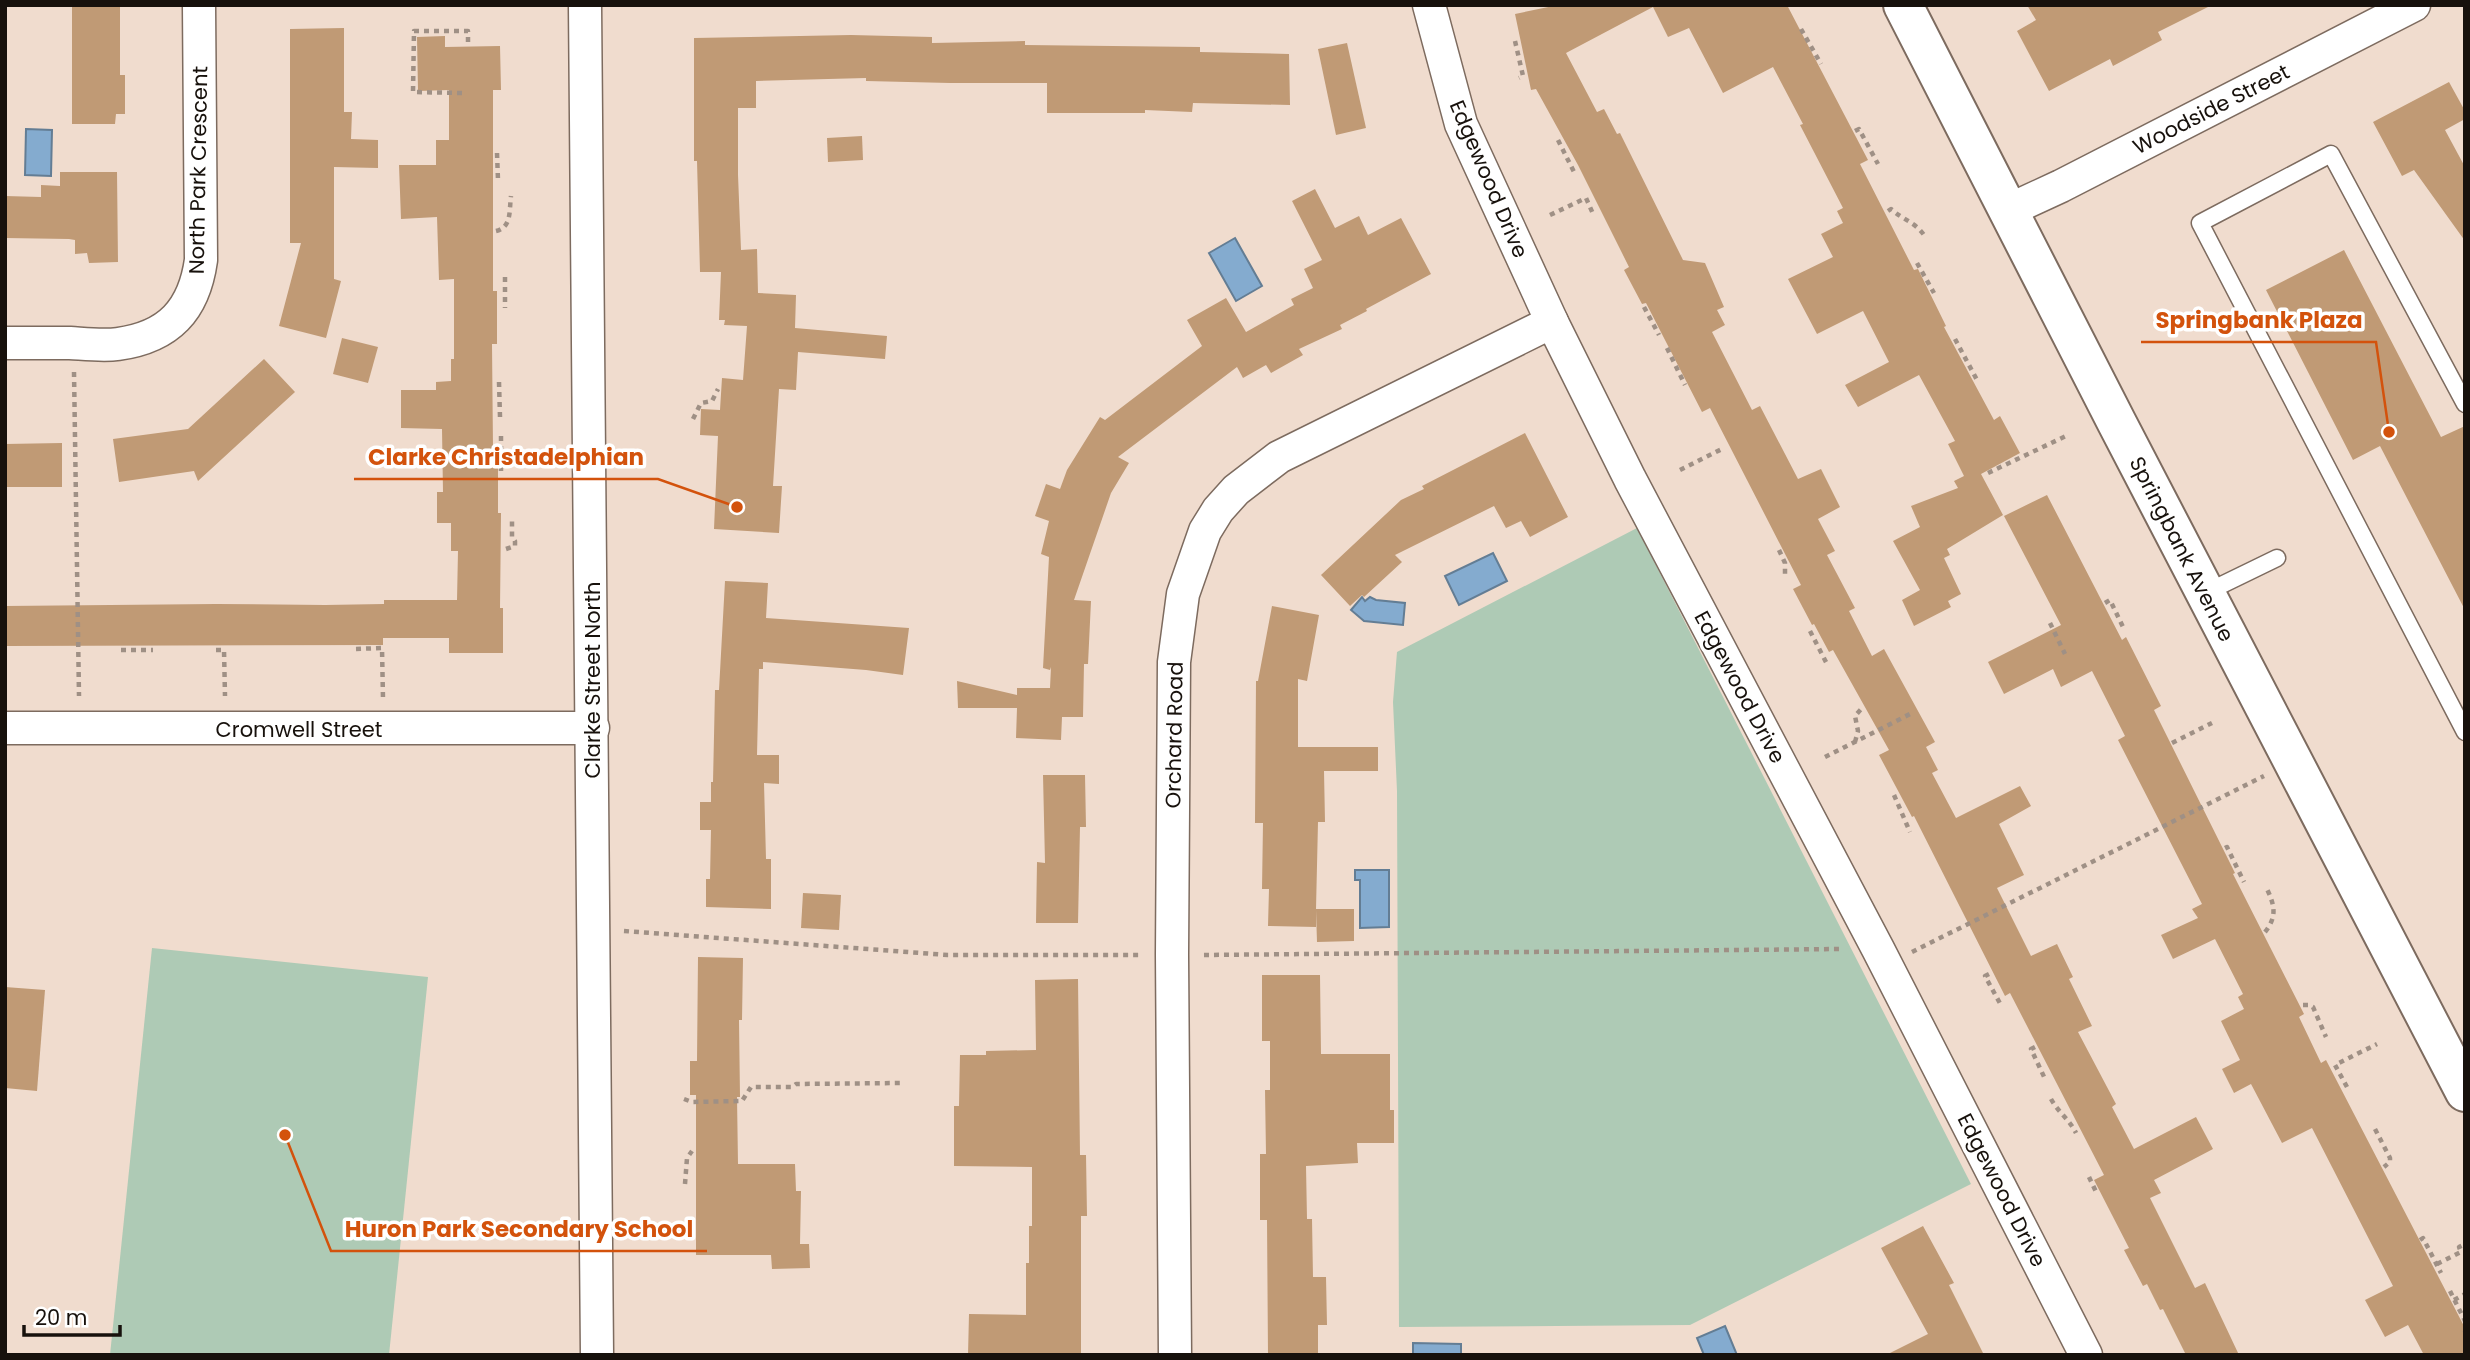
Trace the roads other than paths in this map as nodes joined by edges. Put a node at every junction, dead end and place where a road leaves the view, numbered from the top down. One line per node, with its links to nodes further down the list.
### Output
1 (199, 5): 8 (street, North Park Crescent)
2 (586, 5): 12 (street, Clarke Street North)
3 (1429, 5): 7 (street, Edgewood Drive)
4 (1903, 5): 6 (main road, Springbank Avenue)
5 (2414, 5): 6 (street, Woodside Street)
6 (2007, 211): 11 (main road, Springbank Avenue)
7 (1552, 322): 17 (street, Orchard Road); 18 (street, Edgewood Drive)
8 (5, 343)
9 (2465, 404): 14 (lane)
10 (2277, 558): 11 (lane)
11 (2205, 593): 15 (main road, Springbank Avenue)
12 (593, 727): 13 (street, Cromwell Street); 16 (street, Clarke Street North)
13 (5, 728)
14 (2465, 732)
15 (2461, 1073)
16 (597, 1355)
17 (1175, 1355)
18 (2086, 1355)

